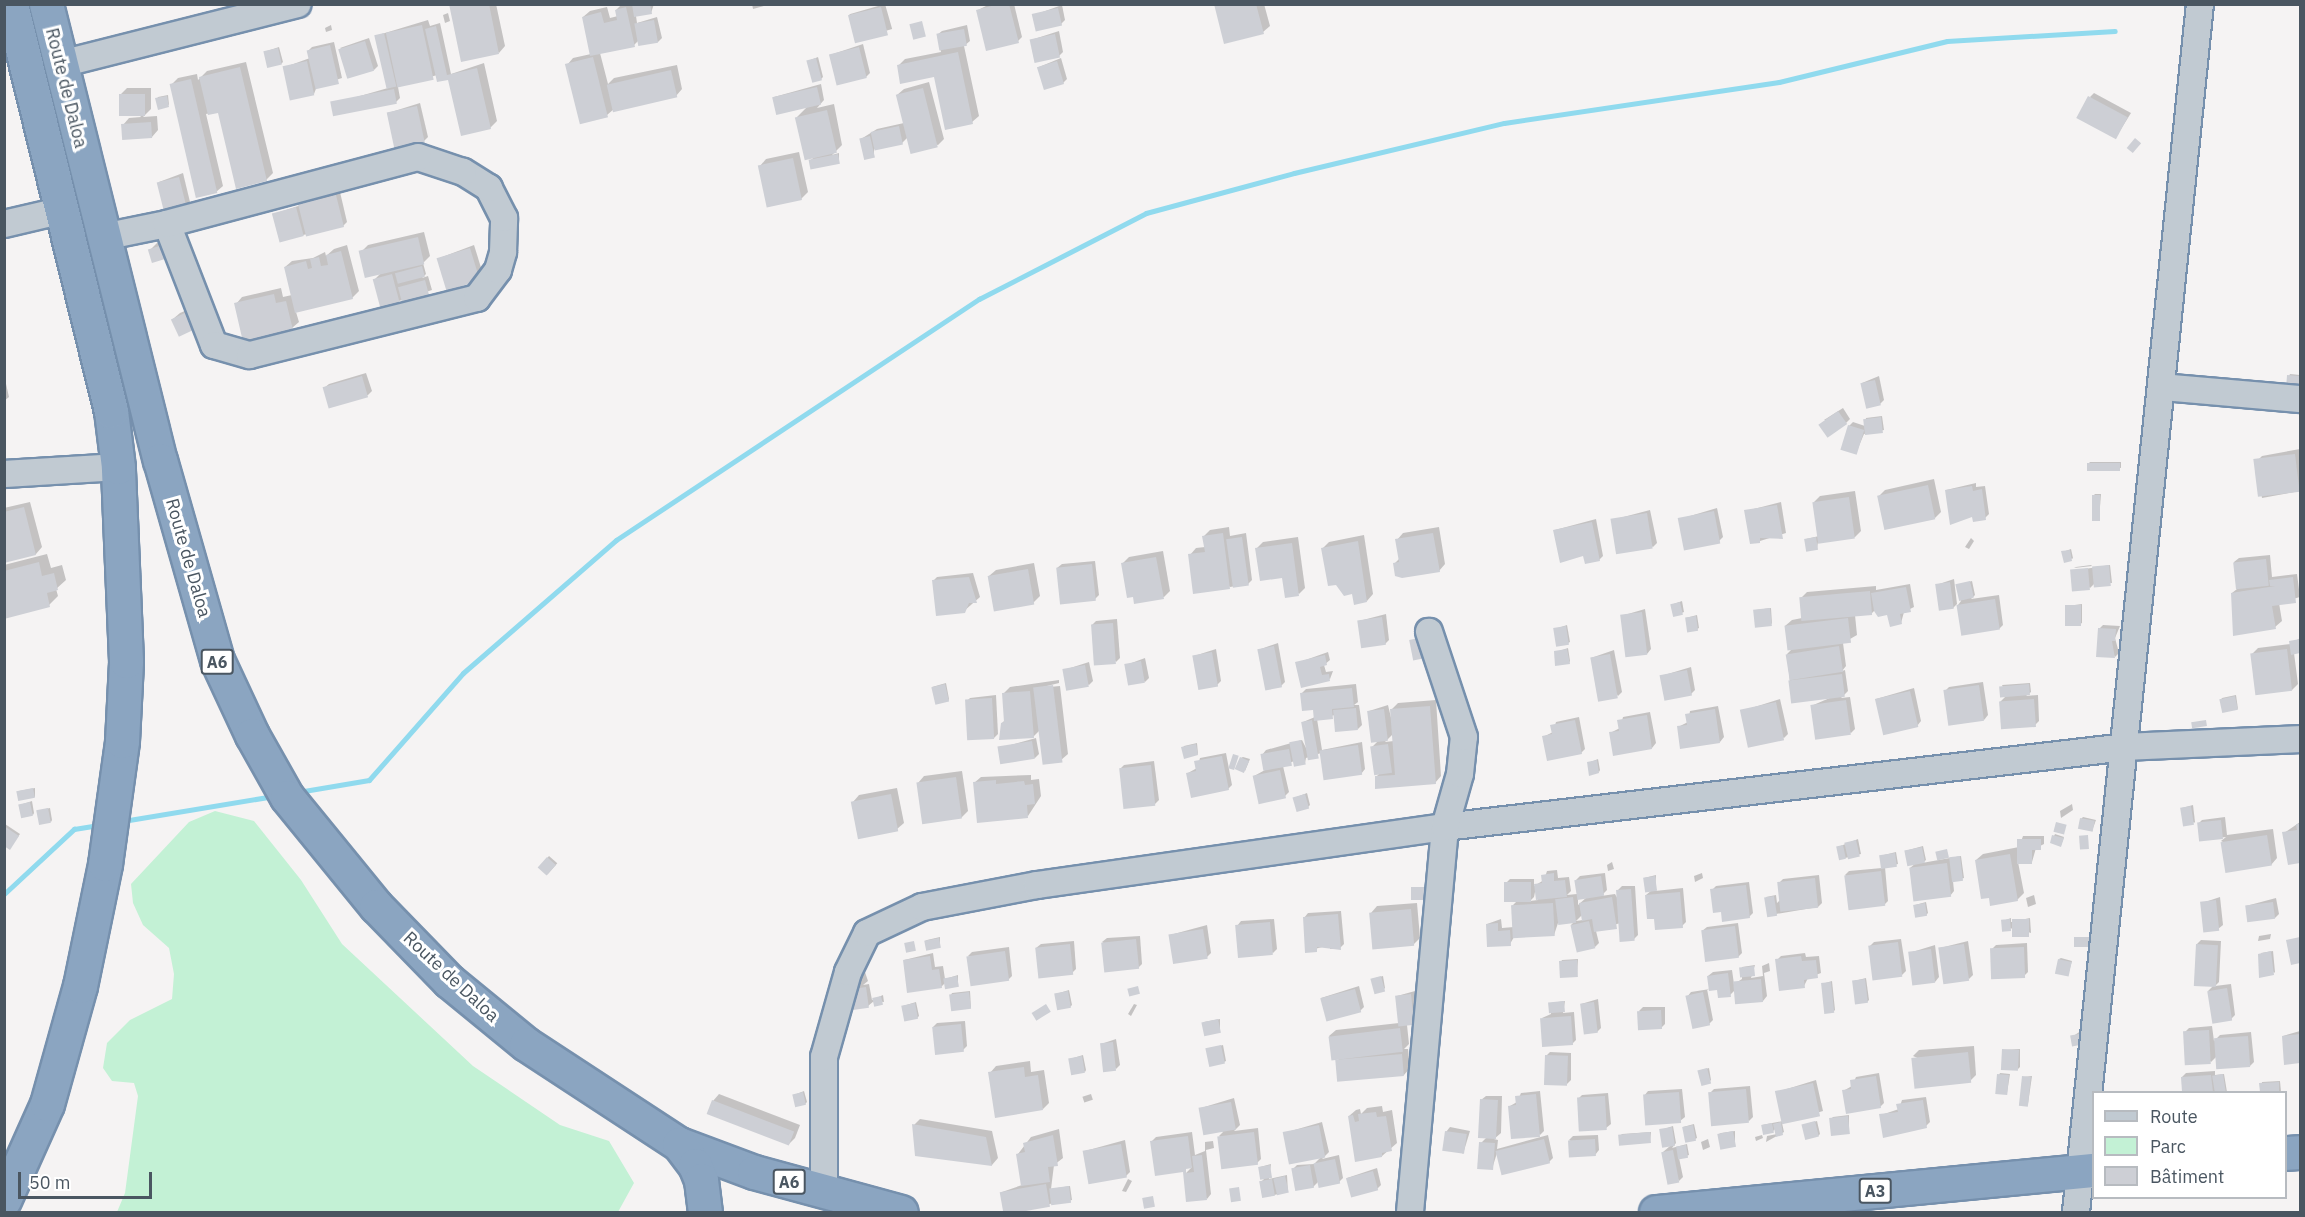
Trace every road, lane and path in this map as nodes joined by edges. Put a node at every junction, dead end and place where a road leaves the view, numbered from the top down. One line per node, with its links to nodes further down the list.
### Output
1 (11, 4): 6 (highway, Route de Daloa)
2 (46, 4): 5 (highway, Route de Daloa / A6)
3 (298, 4): 5 (street)
4 (2200, 4): 10 (street)
5 (61, 64): 9 (highway, Route de Daloa / A6)
6 (64, 210): 7 (street); 13 (highway, Route de Daloa)
7 (4, 224)
8 (167, 224): 8 (street); 9 (street)
9 (103, 237): 12 (highway, Route de Daloa / A6)
10 (2162, 387): 11 (street); 17 (street)
11 (2301, 399)
12 (160, 460): 13 (highway); 21 (highway, Route de Daloa / A6)
13 (118, 467): 14 (street); 24 (highway, Route de Daloa)
14 (4, 474)
15 (1429, 632): 18 (street)
16 (2301, 739): 17 (street)
17 (2126, 747): 18 (street); 19 (street)
18 (1445, 827): 23 (street); 27 (street)
19 (2094, 1091)
20 (2092, 1117): 22 (street)
21 (679, 1144): 23 (highway, A6); 25 (highway)
22 (2087, 1171): 28 (highway, A3); 29 (street)
23 (824, 1192): 26 (highway, A6)
24 (4, 1200)
25 (705, 1212)
26 (901, 1212)
27 (1410, 1212)
28 (1656, 1212)
29 (2076, 1212)

